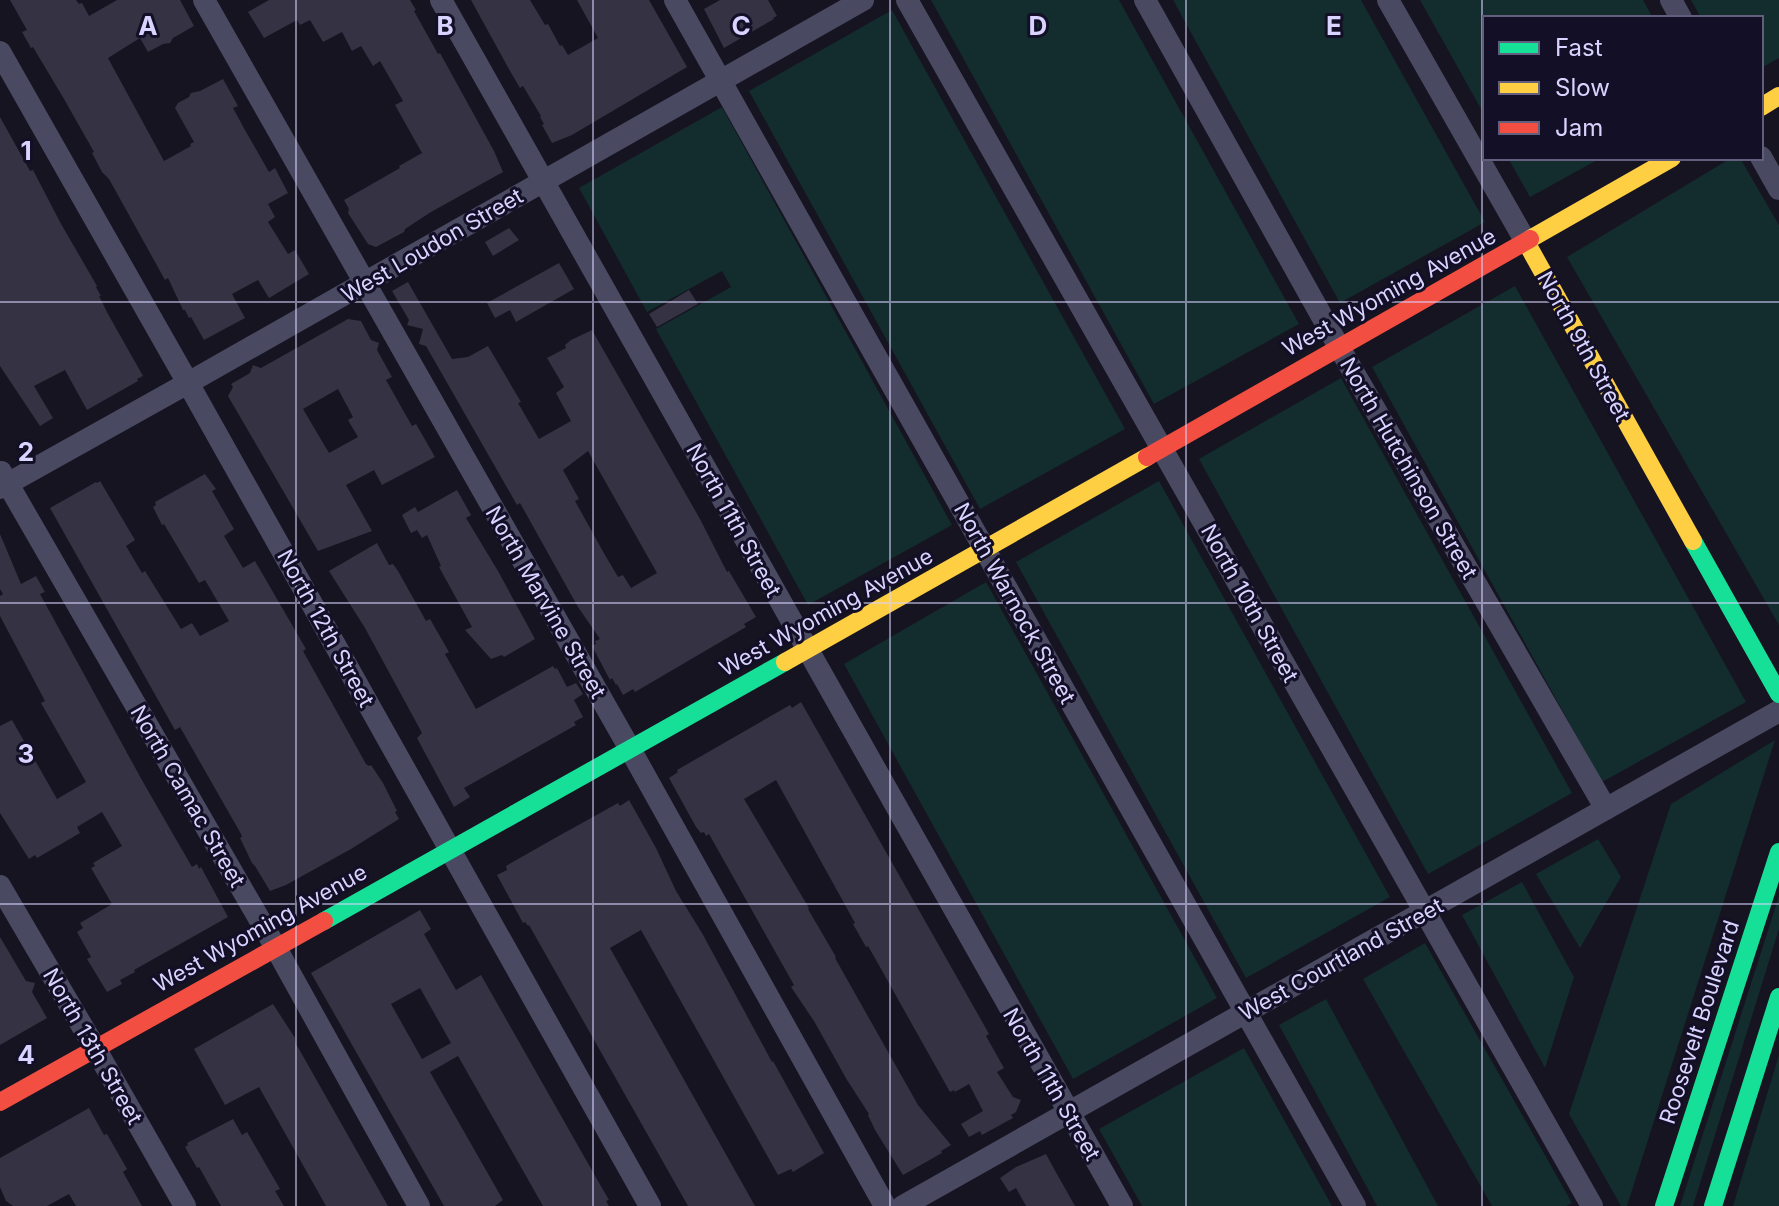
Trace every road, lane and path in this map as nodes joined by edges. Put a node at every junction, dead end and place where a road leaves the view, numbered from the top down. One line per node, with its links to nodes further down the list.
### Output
1 (204, 0): 15 (street, North Marvine Street)
2 (441, 0): 12 (street, North 11th Street)
3 (675, 0): 9 (street, North Warnock Street)
4 (863, 0): 9 (street, West Loudon Street)
5 (907, 0): 18 (street, North 10th Street)
6 (1145, 0): 16 (street, North Hutchinson Street)
7 (1388, 0): 14 (street, North 9th Street)
8 (0, 52): 17 (street, North 12th Street)
9 (721, 82): 12 (street, West Loudon Street); 20 (street, North Warnock Street)
10 (1669, 160): 14 (main road, West Wyoming Avenue)
11 (1763, 160): 13 (street)
12 (544, 182): 15 (street, West Loudon Street); 21 (street, North 11th Street)
13 (1779, 189)
14 (1526, 242): 16 (main road, West Wyoming Avenue); 22 (main road, North 9th Street)
15 (364, 283): 17 (street, West Loudon Street); 24 (street, North Marvine Street)
16 (1339, 347): 18 (main road, West Wyoming Avenue); 25 (street, North Hutchinson Street)
17 (188, 383): 19 (street, West Loudon Street); 26 (street, North 12th Street)
18 (1162, 447): 20 (main road, West Wyoming Avenue); 29 (street, North 10th Street)
19 (2, 481): 30 (street, North Camac Street)
20 (985, 550): 21 (main road, West Wyoming Avenue); 32 (street, North Warnock Street)
21 (807, 650): 24 (main road, West Wyoming Avenue); 35 (street, North 11th Street)
22 (1779, 694)
23 (1779, 711): 25 (street, West Courtland Street)
24 (630, 749): 26 (main road, West Wyoming Avenue); 39 (street, North Marvine Street)
25 (1606, 809): 29 (street, West Courtland Street)
26 (450, 849): 30 (main road, West Wyoming Avenue); 38 (street, North 12th Street)
27 (1779, 852): 44 (main road, Roosevelt Boulevard)
28 (0, 886): 33 (street, North 13th Street)
29 (1424, 912): 32 (street, West Courtland Street); 43 (street, North 10th Street)
30 (276, 948): 33 (main road, West Wyoming Avenue); 37 (street, North Camac Street)
31 (1779, 997): 45 (main road)
32 (1246, 1012): 35 (street, West Courtland Street); 42 (street, North Warnock Street)
33 (95, 1048): 34 (main road, West Wyoming Avenue); 36 (street, North 13th Street)
34 (0, 1102)
35 (1069, 1113): 40 (street, West Courtland Street); 41 (street, North 11th Street)
36 (185, 1206)
37 (419, 1206)
38 (650, 1206)
39 (885, 1206)
40 (903, 1206)
41 (1122, 1206)
42 (1355, 1206)
43 (1592, 1206)
44 (1664, 1206)
45 (1713, 1206)

